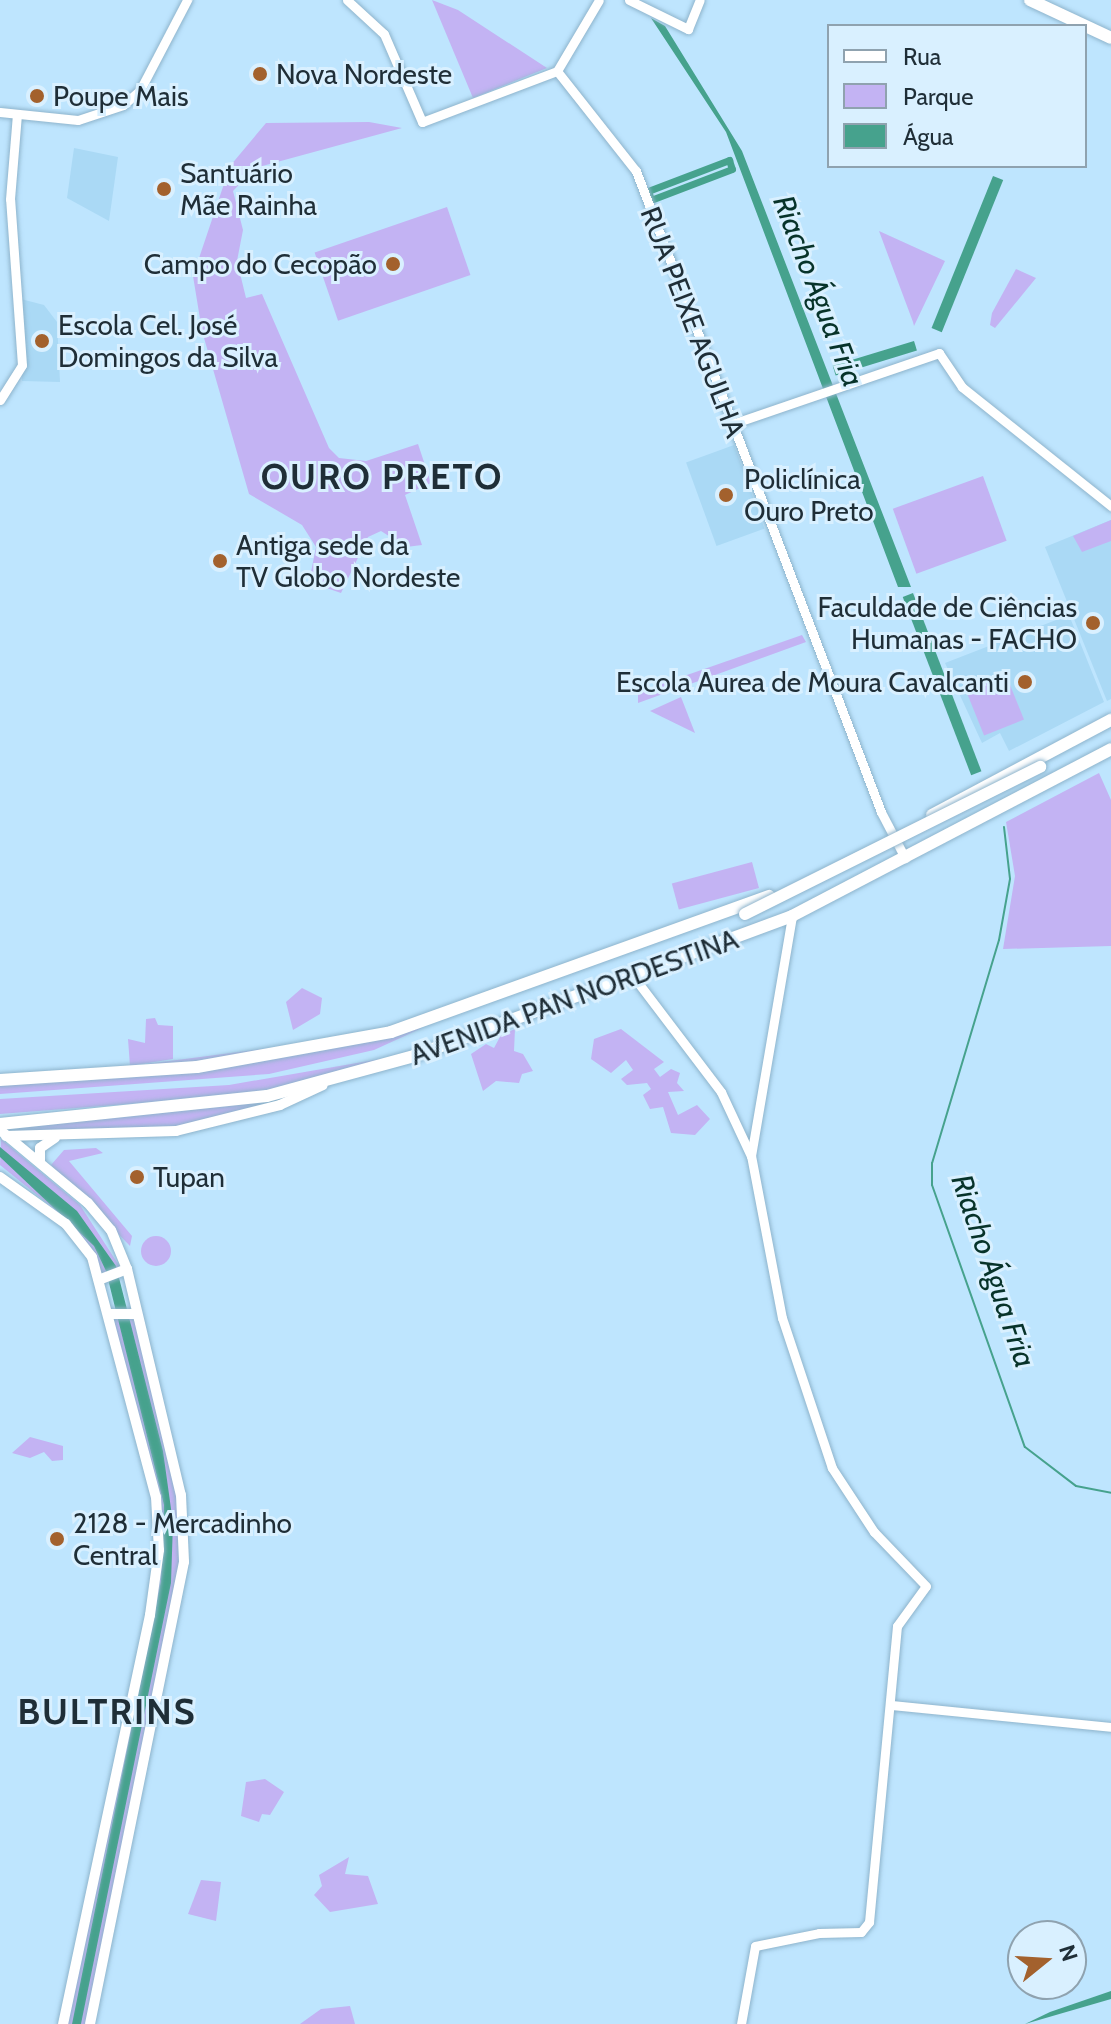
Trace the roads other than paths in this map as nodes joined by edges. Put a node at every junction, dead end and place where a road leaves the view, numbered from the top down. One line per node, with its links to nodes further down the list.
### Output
1 (187, 0): 12 (street)
2 (347, 0): 10 (street)
3 (599, 0): 10 (street)
4 (629, 0): 5 (street)
5 (700, 0)
6 (1030, 0): 7 (main road)
7 (1081, 24)
8 (1087, 27): 9 (main road)
9 (1111, 38)
10 (557, 71): 14 (street, RUA PEIXE AGULHA)
11 (0, 112): 12 (street)
12 (17, 114): 13 (street)
13 (0, 400)
14 (732, 424): 15 (street); 20 (street, RUA PEIXE AGULHA)
15 (1111, 506)
16 (1111, 720): 19 (main road, AVENIDA PAN NORDESTINA)
17 (1111, 728): 24 (main road, AVENIDA PAN NORDESTINA, bridge)
18 (1111, 749): 21 (main road, AVENIDA PAN NORDESTINA)
19 (927, 817): 20 (main road, AVENIDA PAN NORDESTINA); 21 (main road)
20 (893, 835): 22 (street, RUA PEIXE AGULHA); 24 (main road, AVENIDA PAN NORDESTINA)
21 (940, 840): 22 (main road, AVENIDA PAN NORDESTINA)
22 (905, 858): 23 (main road, AVENIDA PAN NORDESTINA)
23 (792, 916): 25 (main road, AVENIDA PAN NORDESTINA); 31 (street)
24 (639, 947): 26 (main road, AVENIDA PAN NORDESTINA)
25 (633, 976): 27 (main road, AVENIDA PAN NORDESTINA); 31 (street)
26 (0, 1080)
27 (323, 1085): 28 (main road, AVENIDA PAN NORDESTINA); 30 (main road)
28 (0, 1124)
29 (2, 1134): 30 (main road); 32 (main road)
30 (58, 1137): 32 (main road)
31 (751, 1156): 38 (street)
32 (40, 1162): 36 (main road)
33 (0, 1168): 35 (main road)
34 (0, 1177): 35 (main road)
35 (24, 1189): 36 (main road)
36 (115, 1274): 37 (main road); 37 (main road)
37 (125, 1312): 40 (main road); 41 (main road)
38 (891, 1705): 39 (street); 42 (street)
39 (1111, 1727)
40 (63, 2024)
41 (90, 2024)
42 (741, 2024)

